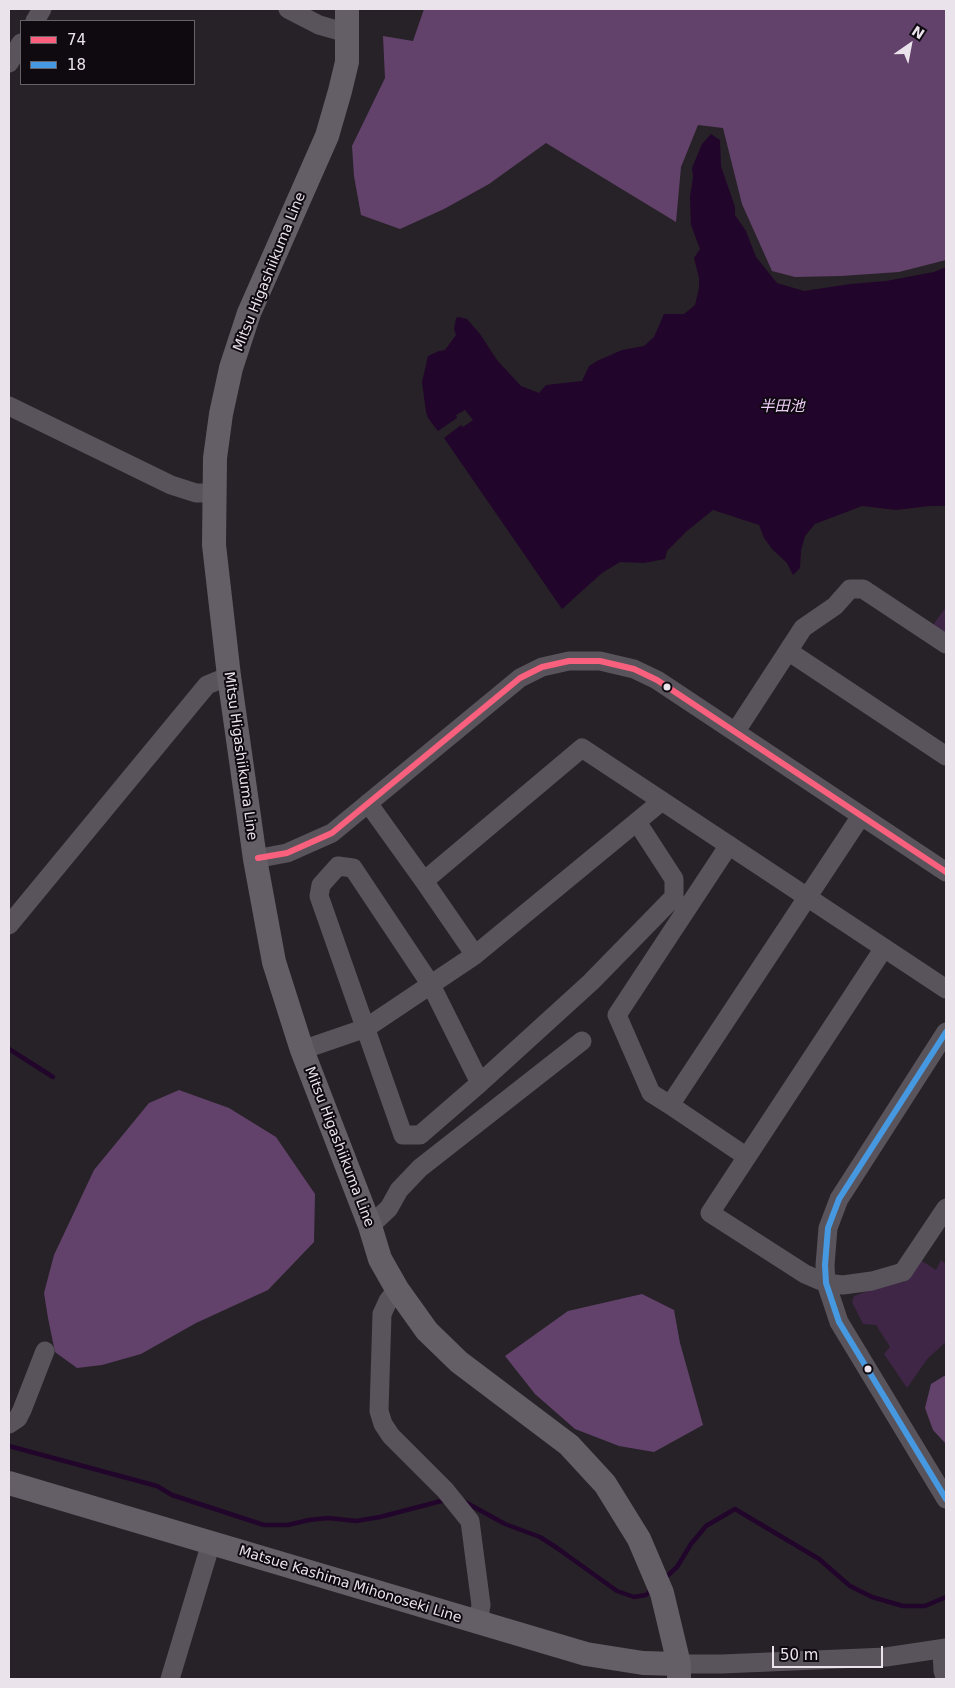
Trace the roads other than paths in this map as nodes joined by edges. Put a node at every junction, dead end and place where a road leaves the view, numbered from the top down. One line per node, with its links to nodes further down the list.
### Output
1 (42, 9): 4 (street)
2 (288, 9): 3 (street)
3 (350, 16): 8 (main road, Mitsu Higashiikuma Line)
4 (36, 20)
5 (20, 45): 6 (street)
6 (9, 63)
7 (9, 406): 8 (street)
8 (213, 493): 11 (main road, Mitsu Higashiikuma Line)
9 (946, 644): 10 (street)
10 (788, 651): 12 (street); 13 (street)
11 (229, 676): 19 (main road, Mitsu Higashiikuma Line); 23 (street)
12 (736, 732): 15 (street); 16 (street)
13 (946, 756)
14 (662, 801): 17 (street); 18 (street); 21 (street)
15 (368, 803): 19 (street); 21 (street)
16 (862, 816): 20 (street); 22 (street)
17 (637, 822): 25 (street); 32 (street)
18 (729, 845): 22 (street); 33 (street)
19 (254, 859): 31 (main road, Mitsu Higashiikuma Line)
20 (946, 872)
21 (424, 881): 25 (street)
22 (807, 897): 24 (street); 33 (street)
23 (9, 924)
24 (884, 948): 27 (street); 34 (street)
25 (475, 955): 26 (street)
26 (431, 984): 28 (street); 28 (street); 32 (street)
27 (946, 989)
28 (366, 1028): 31 (street); 32 (street)
29 (946, 1032): 37 (street)
30 (582, 1041): 36 (street)
31 (302, 1050): 36 (main road, Mitsu Higashiikuma Line)
32 (480, 1083)
33 (670, 1104): 34 (street)
34 (747, 1157): 37 (street)
35 (946, 1208): 37 (street)
36 (370, 1226): 38 (main road, Mitsu Higashiikuma Line)
37 (826, 1283): 42 (street)
38 (397, 1289): 44 (street); 46 (main road, Mitsu Higashiikuma Line)
39 (45, 1351): 40 (street)
40 (9, 1424)
41 (9, 1483): 43 (main road, Matsue Kashima Mihonoseki Line)
42 (946, 1499)
43 (211, 1543): 44 (main road, Matsue Kashima Mihonoseki Line); 47 (street)
44 (478, 1623): 46 (main road, Matsue Kashima Mihonoseki Line)
45 (944, 1649): 46 (street); 48 (street)
46 (679, 1672)
47 (170, 1679)
48 (946, 1679)

